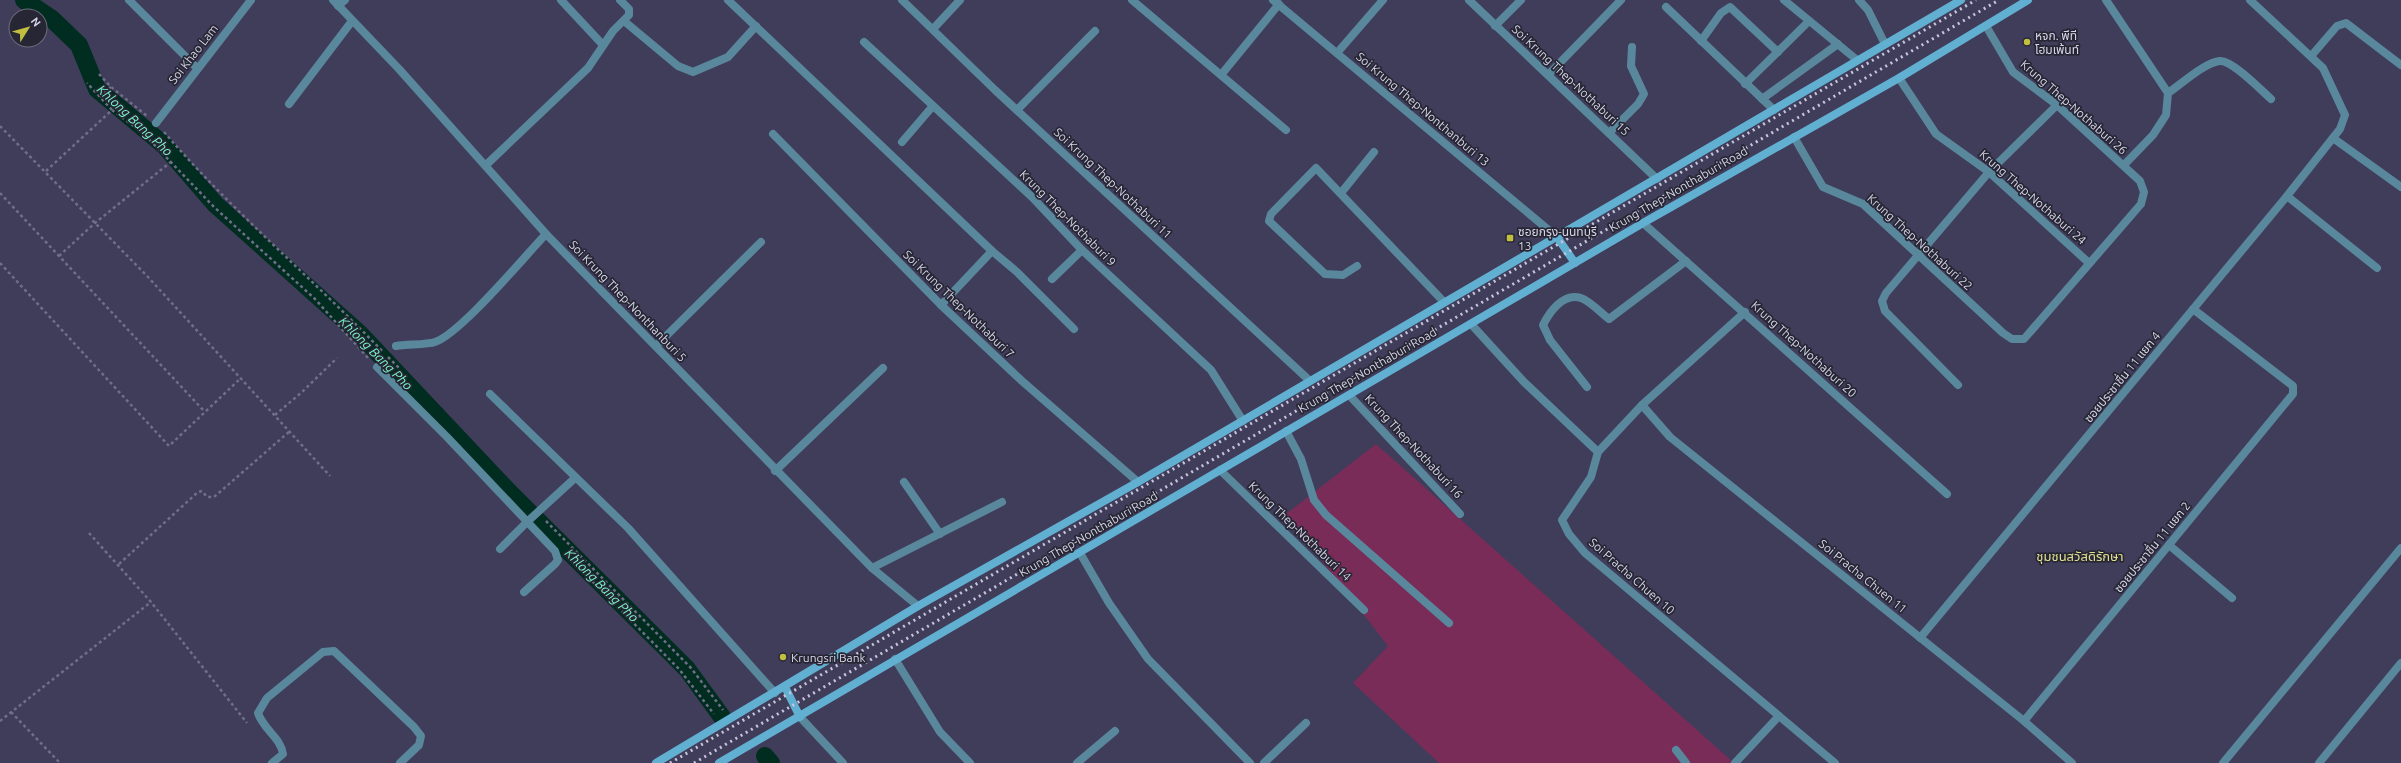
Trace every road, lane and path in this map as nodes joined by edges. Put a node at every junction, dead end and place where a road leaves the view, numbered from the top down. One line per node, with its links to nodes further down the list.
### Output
1 (129, 0): 41 (street)
2 (251, 0): 41 (street, Soi Khao Lam)
3 (561, 0): 34 (street)
4 (620, 0): 23 (street)
5 (728, 0): 25 (street)
6 (902, 0): 28 (street, Soi Krung Thep-Nothaburi 11)
7 (960, 0): 28 (street)
8 (1132, 0): 43 (street)
9 (1383, 0): 37 (street)
10 (1469, 0): 26 (street, Soi Krung Thep-Nothaburi 15)
11 (1520, 0): 26 (street)
12 (1621, 0): 44 (street)
13 (1784, 0): 24 (street)
14 (1859, 0): 33 (street)
15 (1961, 0): 33 (main road, Krung Thep-Nonthaburi Road)
16 (2028, 0): 27 (main road, Krung Thep-Nonthaburi Road)
17 (2106, 0): 49 (street)
18 (2250, 0): 38 (street)
19 (338, 2): 22 (street, Soi Krung Thep-Nonthanburi 5)
20 (1276, 2): 37 (street, Soi Krung Thep-Nonthanburi 13); 43 (street)
21 (1666, 7): 30 (street)
22 (352, 21): 53 (street); 70 (street, Soi Krung Thep-Nonthanburi 5)
23 (624, 21): 25 (street); 34 (street)
24 (1810, 21): 32 (street); 36 (street)
25 (756, 26): 85 (street)
26 (1495, 26): 44 (street, Soi Krung Thep-Nothaburi 15)
27 (1986, 26): 45 (main road, Krung Thep-Nonthaburi Road); 54 (street, Krung Thep-Nothaburi 26)
28 (933, 29): 57 (street, Soi Krung Thep-Nothaburi 11)
29 (1095, 31): 57 (street)
30 (1701, 41): 36 (street); 47 (street)
31 (864, 42): 55 (street, Krung Thep-Nothaburi 9)
32 (1838, 44): 39 (street); 51 (street)
33 (1885, 44): 39 (main road, Krung Thep-Nonthaburi Road)
34 (603, 45): 70 (street)
35 (1632, 48): 62 (street)
36 (1778, 52): 47 (street)
37 (1337, 53): 82 (street, Soi Krung Thep-Nonthanburi 13)
38 (2312, 55): 40 (street); 65 (street, ซอยประชาชื่น 11 แยก 4)
39 (1857, 60): 58 (main road, Krung Thep-Nonthaburi Road)
40 (2401, 66)
41 (197, 68): 59 (street, Soi Khao Lam)
42 (99, 74): 48 (path)
43 (1221, 75): 61 (street)
44 (1548, 75): 62 (street, Soi Krung Thep-Nothaburi 15)
45 (1899, 78): 64 (main road, Krung Thep-Nonthaburi Road); 72 (street, Krung Thep-Nothaburi 24)
46 (87, 82): 50 (path)
47 (1745, 84): 51 (street)
48 (111, 87): 50 (path); 59 (path)
49 (2168, 93): 52 (street); 69 (street)
50 (100, 97): 56 (path)
51 (1762, 99): 58 (street)
52 (2270, 99)
53 (289, 104)
54 (2057, 105): 69 (street, Krung Thep-Nothaburi 26); 72 (street)
55 (932, 106): 66 (street); 84 (street, Krung Thep-Nothaburi 9)
56 (112, 110): 68 (path); 71 (path)
57 (1017, 110): 107 (street, Soi Krung Thep-Nothaburi 11)
58 (1774, 110): 73 (main road, Krung Thep-Nonthaburi Road)
59 (156, 123)
60 (0, 126): 71 (path)
61 (1286, 130)
62 (1609, 133): 73 (street, Soi Krung Thep-Nothaburi 15)
63 (773, 134): 96 (street, Soi Krung Thep-Nothaburi 7)
64 (1794, 137): 80 (main road, Krung Thep-Nonthaburi Road); 86 (street, Krung Thep-Nothaburi 22)
65 (2333, 138): 75 (street); 78 (street, ซอยประชาชื่น 11 แยก 4)
66 (902, 142)
67 (1374, 152): 76 (street)
68 (172, 161): 79 (path); 104 (path)
69 (2124, 165): 74 (street, Krung Thep-Nothaburi 26)
70 (486, 166): 81 (street, Soi Krung Thep-Nonthanburi 5)
71 (46, 171): 79 (path)
72 (1989, 172): 86 (street); 91 (street, Krung Thep-Nothaburi 24)
73 (1657, 179): 82 (main road, Krung Thep-Nonthaburi Road)
74 (2140, 181): 91 (street, Krung Thep-Nothaburi 22)
75 (2401, 187)
76 (1341, 193): 92 (street); 95 (street)
77 (0, 194): 87 (path)
78 (2287, 196): 93 (street); 97 (street, ซอยประชาชื่น 11 แยก 4)
79 (95, 223): 87 (path); 106 (path)
80 (1644, 223): 88 (street, Krung Thep-Nothaburi 20); 90 (main road, Krung Thep-Nonthaburi Road)
81 (546, 234): 101 (street); 102 (street, Soi Krung Thep-Nonthanburi 5)
82 (1557, 237): 90 (main road); 95 (main road, Krung Thep-Nonthaburi Road)
83 (761, 242): 102 (street)
84 (1082, 250): 94 (street); 115 (street, Krung Thep-Nothaburi 9)
85 (992, 251): 96 (street); 100 (street)
86 (1919, 255): 91 (street, Krung Thep-Nothaburi 22); 108 (street)
87 (59, 256): 113 (path)
88 (1686, 261): 98 (street, Krung Thep-Nothaburi 20); 109 (street)
89 (0, 263): 113 (path)
90 (1575, 263): 99 (main road, Krung Thep-Nonthaburi Road)
91 (2089, 263)
92 (1357, 266)
93 (2377, 268)
94 (1052, 279)
95 (1444, 302): 107 (main road, Krung Thep-Nonthaburi Road)
96 (941, 305): 124 (street, Soi Krung Thep-Nothaburi 7)
97 (2193, 309): 131 (street, ซอยประชาชื่น 11 แยก 2); 144 (street, ซอยประชาชื่น 11 แยก 4)
98 (1745, 312): 112 (street, Soi Pracha Chuen 10); 125 (street, Krung Thep-Nothaburi 20)
99 (1471, 324): 111 (main road, Krung Thep-Nonthaburi Road); 118 (street)
100 (1074, 329)
101 (396, 346)
102 (656, 346): 120 (street, Soi Krung Thep-Nonthanburi 5)
103 (337, 358): 114 (path)
104 (377, 367): 128 (street)
105 (883, 368): 120 (street)
106 (241, 378): 113 (path); 114 (path)
107 (1310, 381): 115 (main road, Krung Thep-Nonthaburi Road)
108 (1958, 385)
109 (1587, 387)
110 (490, 394): 122 (street)
111 (1350, 396): 117 (main road, Krung Thep-Nonthaburi Road); 127 (street, Krung Thep-Nothaburi 16)
112 (1642, 405): 118 (street, Soi Pracha Chuen 10); 144 (street, Soi Pracha Chuen 11)
113 (205, 412)
114 (275, 414): 116 (path)
115 (1243, 421): 124 (main road, Krung Thep-Nonthaburi Road)
116 (290, 431): 121 (path); 136 (path)
117 (1286, 431): 119 (main road, Krung Thep-Nonthaburi Road); 143 (street)
118 (1598, 452): 150 (street, Soi Pracha Chuen 10)
119 (1220, 470): 135 (main road, Krung Thep-Nonthaburi Road); 142 (street, Krung Thep-Nothaburi 14)
120 (775, 471): 137 (street, Soi Krung Thep-Nonthanburi 5)
121 (330, 476)
122 (575, 478): 128 (street); 148 (street)
123 (904, 482): 130 (street)
124 (1138, 482): 141 (main road, Krung Thep-Nonthaburi Road)
125 (1946, 494)
126 (1002, 502): 130 (street)
127 (1460, 514)
128 (527, 521): 133 (street); 134 (street)
129 (89, 532): 136 (path)
130 (940, 534): 137 (street)
131 (2169, 545): 139 (street); 153 (street, ซอยประชาชื่น 11 แยก 2)
132 (2401, 548): 173 (street)
133 (500, 549)
134 (555, 551): 138 (street); 155 (path)
135 (1080, 553): 145 (main road, Krung Thep-Nonthaburi Road); 167 (street)
136 (119, 564): 140 (path)
137 (872, 568): 141 (street, Soi Krung Thep-Nonthanburi 5)
138 (524, 592)
139 (2232, 598)
140 (151, 602): 149 (path); 156 (path)
141 (918, 606): 147 (main road, Krung Thep-Nonthaburi Road)
142 (1364, 610)
143 (1449, 623)
144 (1920, 638): 153 (street, Soi Pracha Chuen 11)
145 (895, 659): 151 (main road, Krung Thep-Nonthaburi Road); 165 (street)
146 (2401, 664): 174 (street)
147 (785, 688): 148 (main road, Krung Thep-Nonthaburi Road); 151 (main road)
148 (775, 693): 155 (main road, Krung Thep-Nonthaburi Road)
149 (11, 712): 152 (path); 159 (path)
150 (1779, 716): 170 (street); 171 (street, Soi Pracha Chuen 10)
151 (800, 717): 163 (main road, Krung Thep-Nonthaburi Road); 164 (street)
152 (0, 721)
153 (2024, 721): 172 (street, Soi Pracha Chuen 11)
154 (1306, 722): 168 (street)
155 (722, 724): 162 (main road, Krung Thep-Nonthaburi Road)
156 (249, 725)
157 (1115, 731): 166 (street)
158 (1676, 750): 169 (street)
159 (60, 763)
160 (272, 763): 161 (street)
161 (400, 763)
162 (656, 763)
163 (720, 763)
164 (843, 763)
165 (970, 763)
166 (1077, 763)
167 (1250, 763)
168 (1264, 763)
169 (1686, 763)
170 (1735, 763)
171 (1835, 763)
172 (2072, 763)
173 (2223, 763)
174 (2319, 763)

